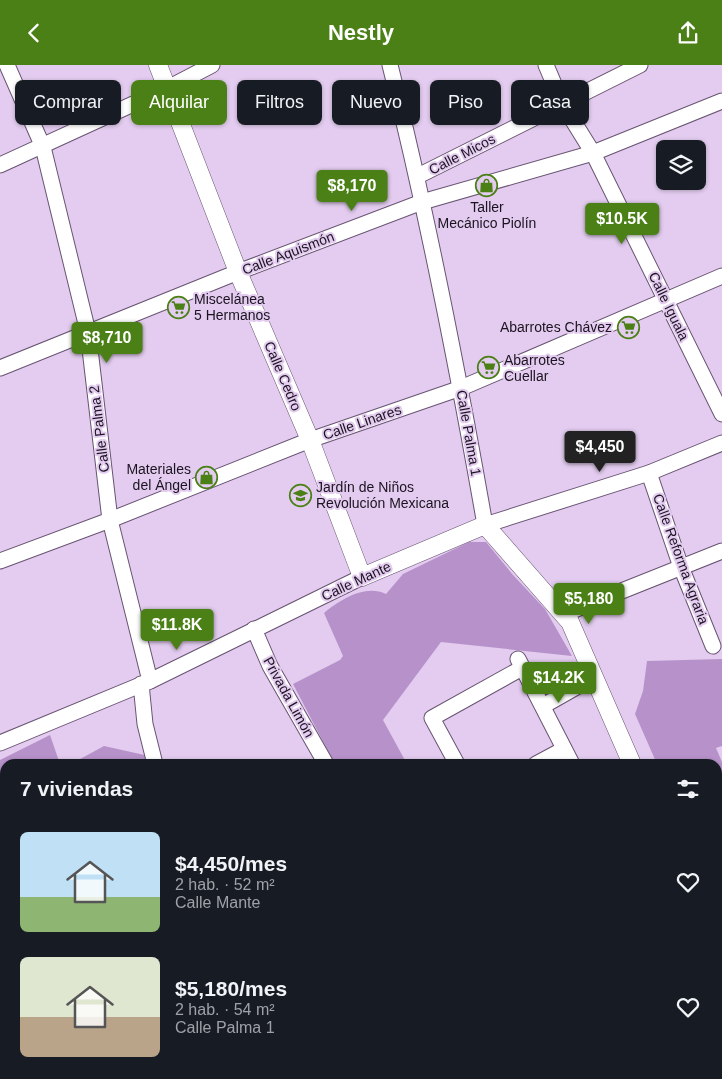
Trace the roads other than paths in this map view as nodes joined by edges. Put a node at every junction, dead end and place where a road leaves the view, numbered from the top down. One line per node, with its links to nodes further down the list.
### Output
1 (7, 65): 16 (street, Calle Palma 2)
2 (158, 65): 7 (street, Calle Cedro)
3 (212, 65): 8 (street)
4 (390, 65): 19 (street, Calle Palma 1)
5 (546, 65): 9 (street, Calle Iguala)
6 (640, 65): 10 (street, Calle Micos)
7 (165, 80)
8 (183, 80)
9 (552, 80)
10 (589, 90)
11 (722, 101): 17 (street, Calle Aquismón)
12 (131, 105): 16 (street)
13 (182, 125): 21 (street, Calle Cedro)
14 (519, 125): 19 (street, Calle Micos)
15 (576, 125): 17 (street, Calle Iguala)
16 (43, 147): 18 (street); 24 (street, Calle Palma 2)
17 (593, 153): 20 (street, Calle Aquismón); 23 (street, Calle Iguala)
18 (0, 165)
19 (418, 176): 20 (street, Calle Palma 1)
20 (422, 202): 21 (street, Calle Aquismón); 26 (street, Calle Palma 1)
21 (238, 272): 24 (street, Calle Aquismón); 28 (street, Calle Cedro)
22 (722, 276): 23 (street, Calle Linares)
23 (665, 299): 26 (street, Calle Linares); 27 (street, Calle Iguala)
24 (88, 332): 25 (street, Calle Aquismón); 31 (street, Calle Palma 2)
25 (0, 368)
26 (461, 388): 28 (street, Calle Linares); 32 (street, Calle Palma 1)
27 (722, 415)
28 (310, 440): 31 (street, Calle Linares); 36 (street, Calle Cedro)
29 (722, 443): 30 (street, Calle Mante)
30 (649, 473): 32 (street, Calle Mante); 35 (street, Calle Reforma Agraria)
31 (110, 520): 34 (street, Calle Linares); 41 (street, Calle Palma 2)
32 (485, 525): 36 (street, Calle Mante); 37 (street)
33 (722, 551): 35 (street)
34 (0, 561)
35 (681, 567): 37 (street); 39 (street, Calle Reforma Agraria)
36 (362, 577): 38 (street, Calle Mante)
37 (564, 615): 40 (street)
38 (254, 629): 41 (street, Calle Mante); 46 (street, Privada Limón)
39 (713, 646)
40 (594, 677): 42 (street); 50 (street)
41 (146, 682): 43 (street, Calle Mante); 45 (street, Calle Palma 2)
42 (543, 706): 44 (street); 47 (street)
43 (0, 743)
44 (564, 749): 48 (street); 49 (street)
45 (154, 759)
46 (323, 759)
47 (455, 759)
48 (545, 759)
49 (569, 759)
50 (630, 759)

